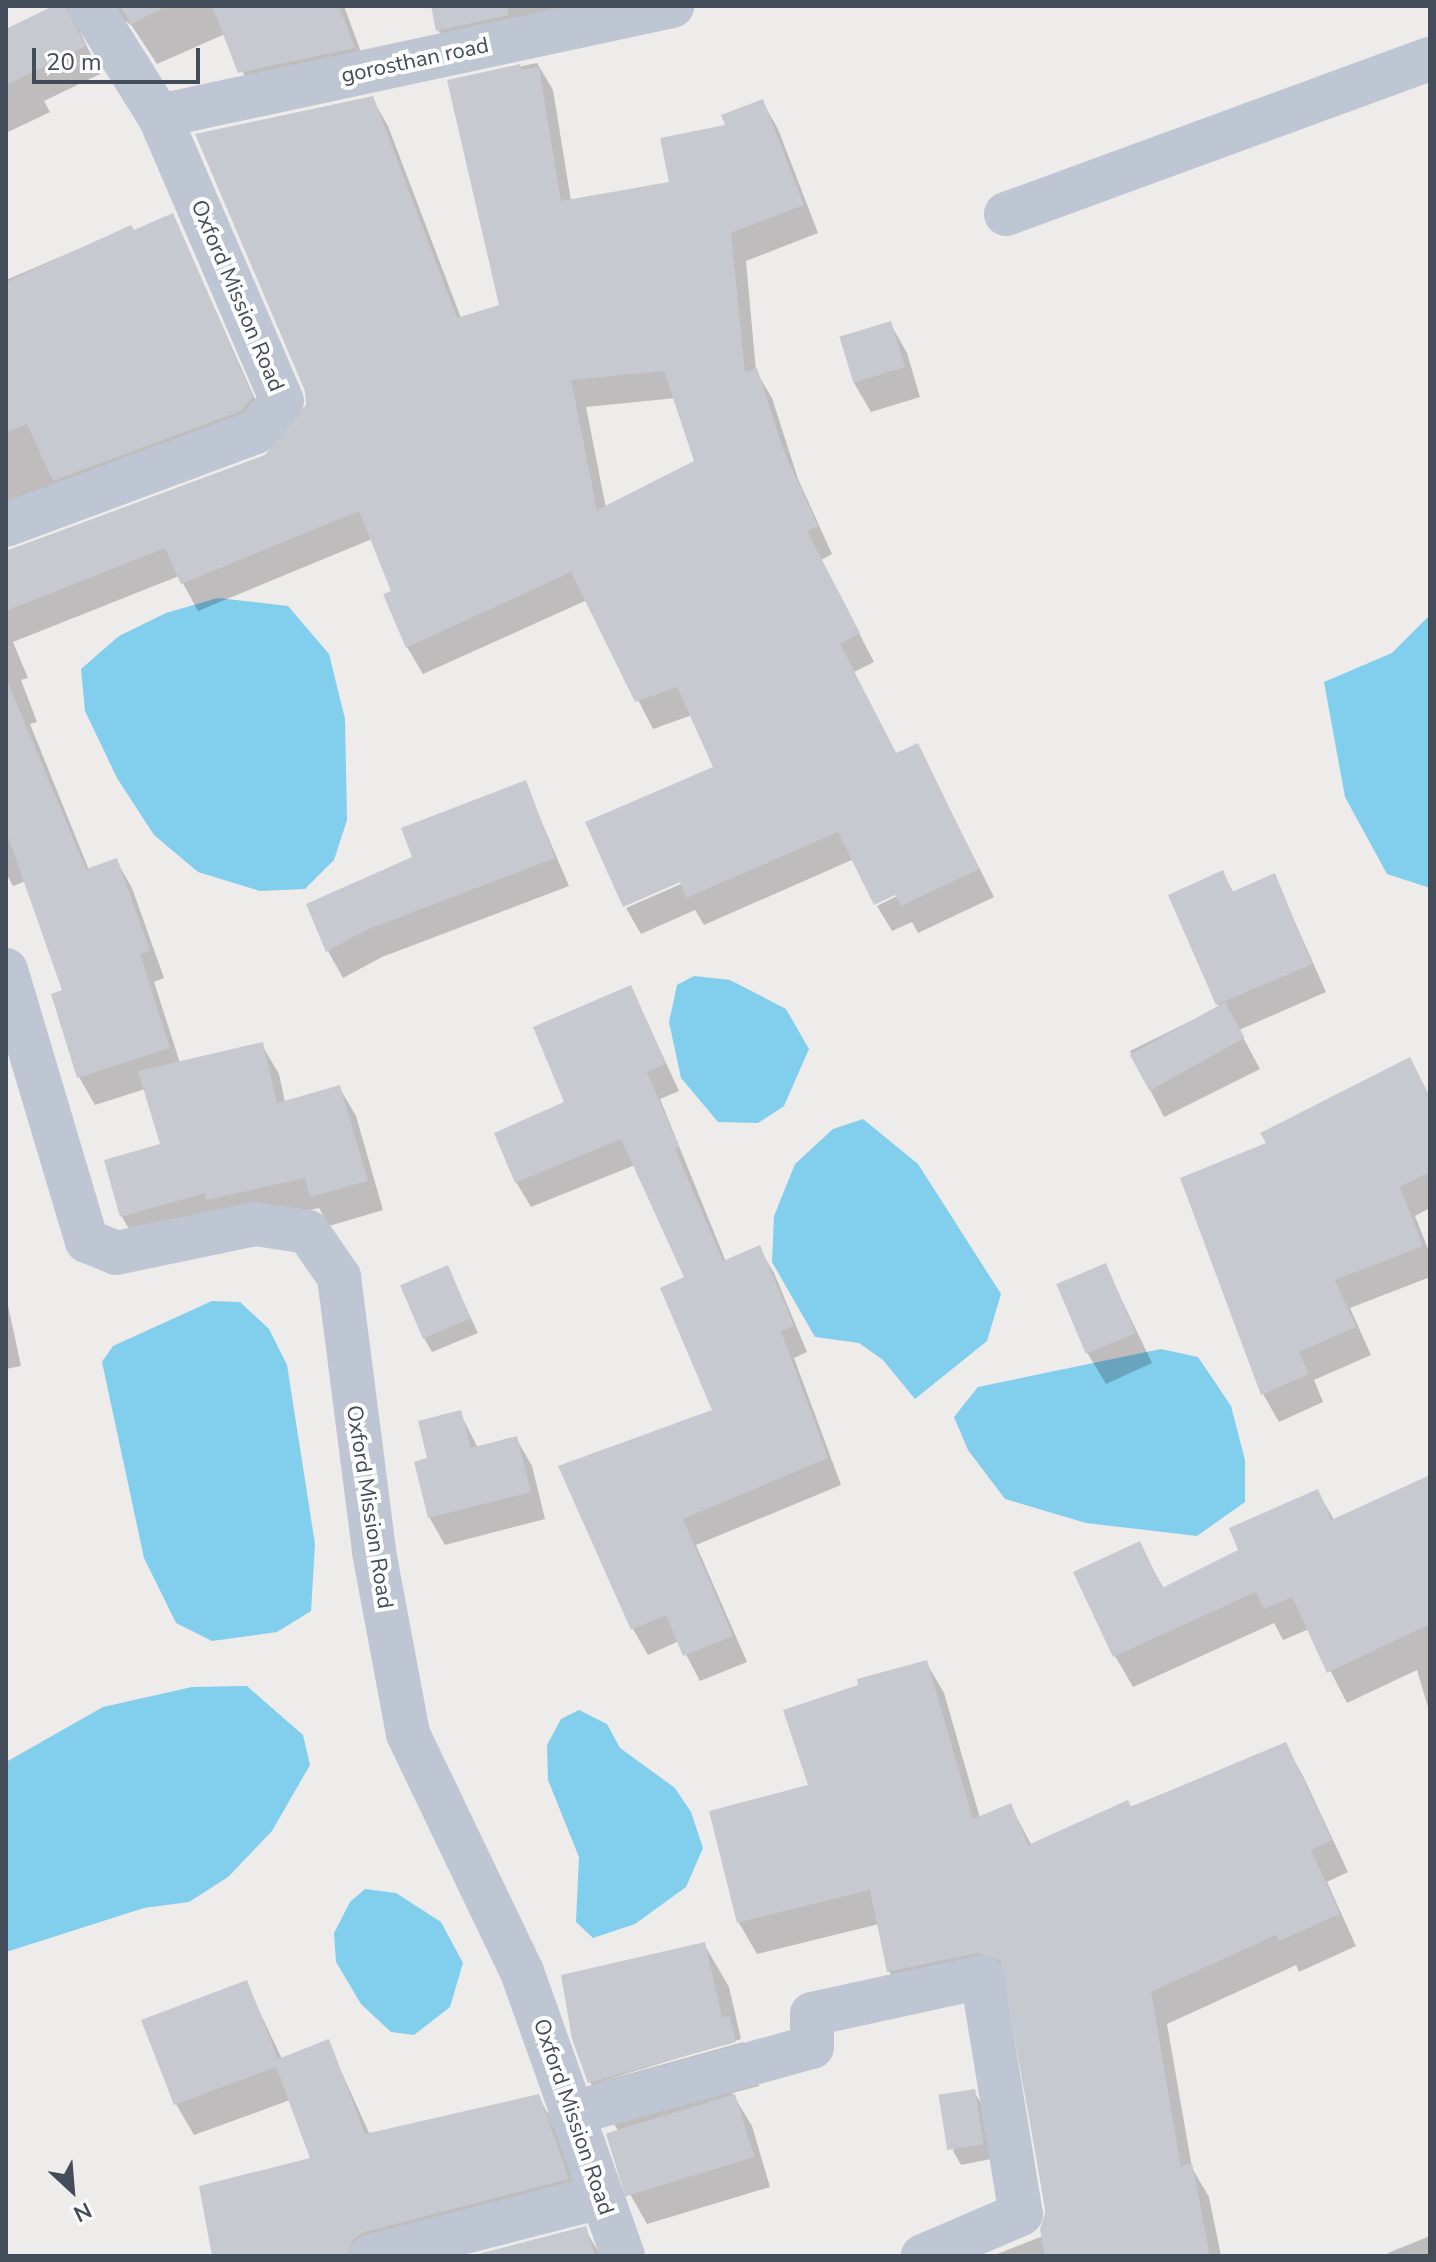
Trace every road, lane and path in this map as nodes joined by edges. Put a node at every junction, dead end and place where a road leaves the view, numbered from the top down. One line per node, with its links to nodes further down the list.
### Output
1 (90, 6): 4 (street, Oxford Mission Road)
2 (672, 6): 4 (street, gorosthan road)
3 (1430, 59): 5 (street)
4 (159, 116): 6 (street, Oxford Mission Road)
5 (1006, 214)
6 (6, 525)
7 (6, 970): 8 (street, Oxford Mission Road)
8 (570, 2114): 9 (street, Oxford Mission Road); 13 (street)
9 (600, 2197): 10 (street); 12 (street, Oxford Mission Road)
10 (461, 2244): 11 (street)
11 (371, 2256)
12 (623, 2256)
13 (923, 2256)

